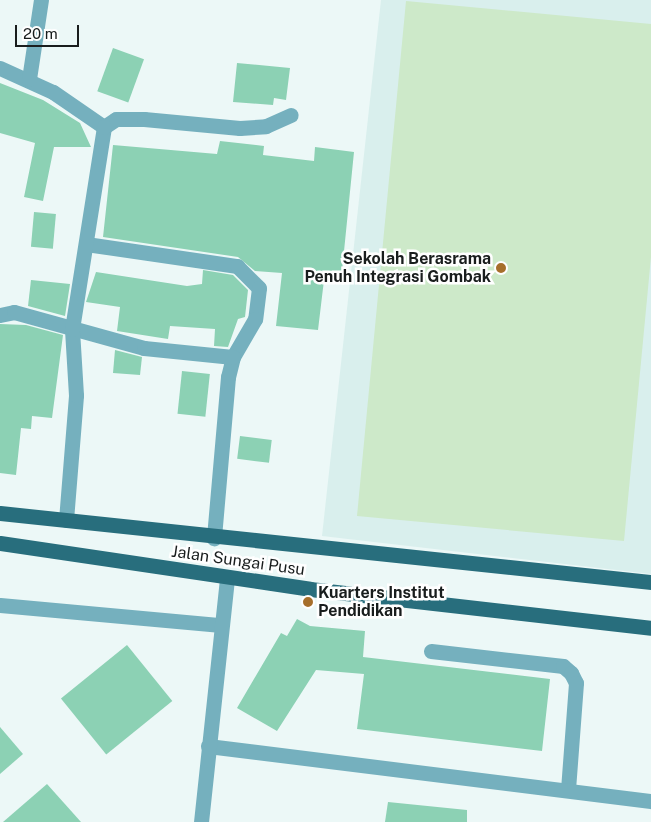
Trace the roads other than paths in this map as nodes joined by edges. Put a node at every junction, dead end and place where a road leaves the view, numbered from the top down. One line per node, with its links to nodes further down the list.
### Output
1 (41, 0): 3 (street)
2 (0, 68): 3 (street)
3 (29, 80): 5 (street)
4 (292, 116): 5 (street)
5 (104, 127): 6 (street)
6 (86, 244): 8 (street); 9 (street)
7 (0, 315): 8 (street)
8 (72, 329): 9 (street); 11 (street)
9 (233, 357): 12 (street)
10 (0, 514): 11 (main road, Jalan Sungai Pusu)
11 (66, 520): 12 (main road, Jalan Sungai Pusu)
12 (214, 538): 15 (main road, Jalan Sungai Pusu)
13 (0, 544): 14 (main road, Jalan Sungai Pusu)
14 (227, 577): 17 (street); 18 (main road, Jalan Sungai Pusu)
15 (651, 582)
16 (0, 604): 17 (street)
17 (221, 625): 20 (street)
18 (651, 628)
19 (431, 651): 21 (street)
20 (208, 746): 21 (street); 23 (street)
21 (568, 790): 22 (street)
22 (651, 801)
23 (201, 822)

